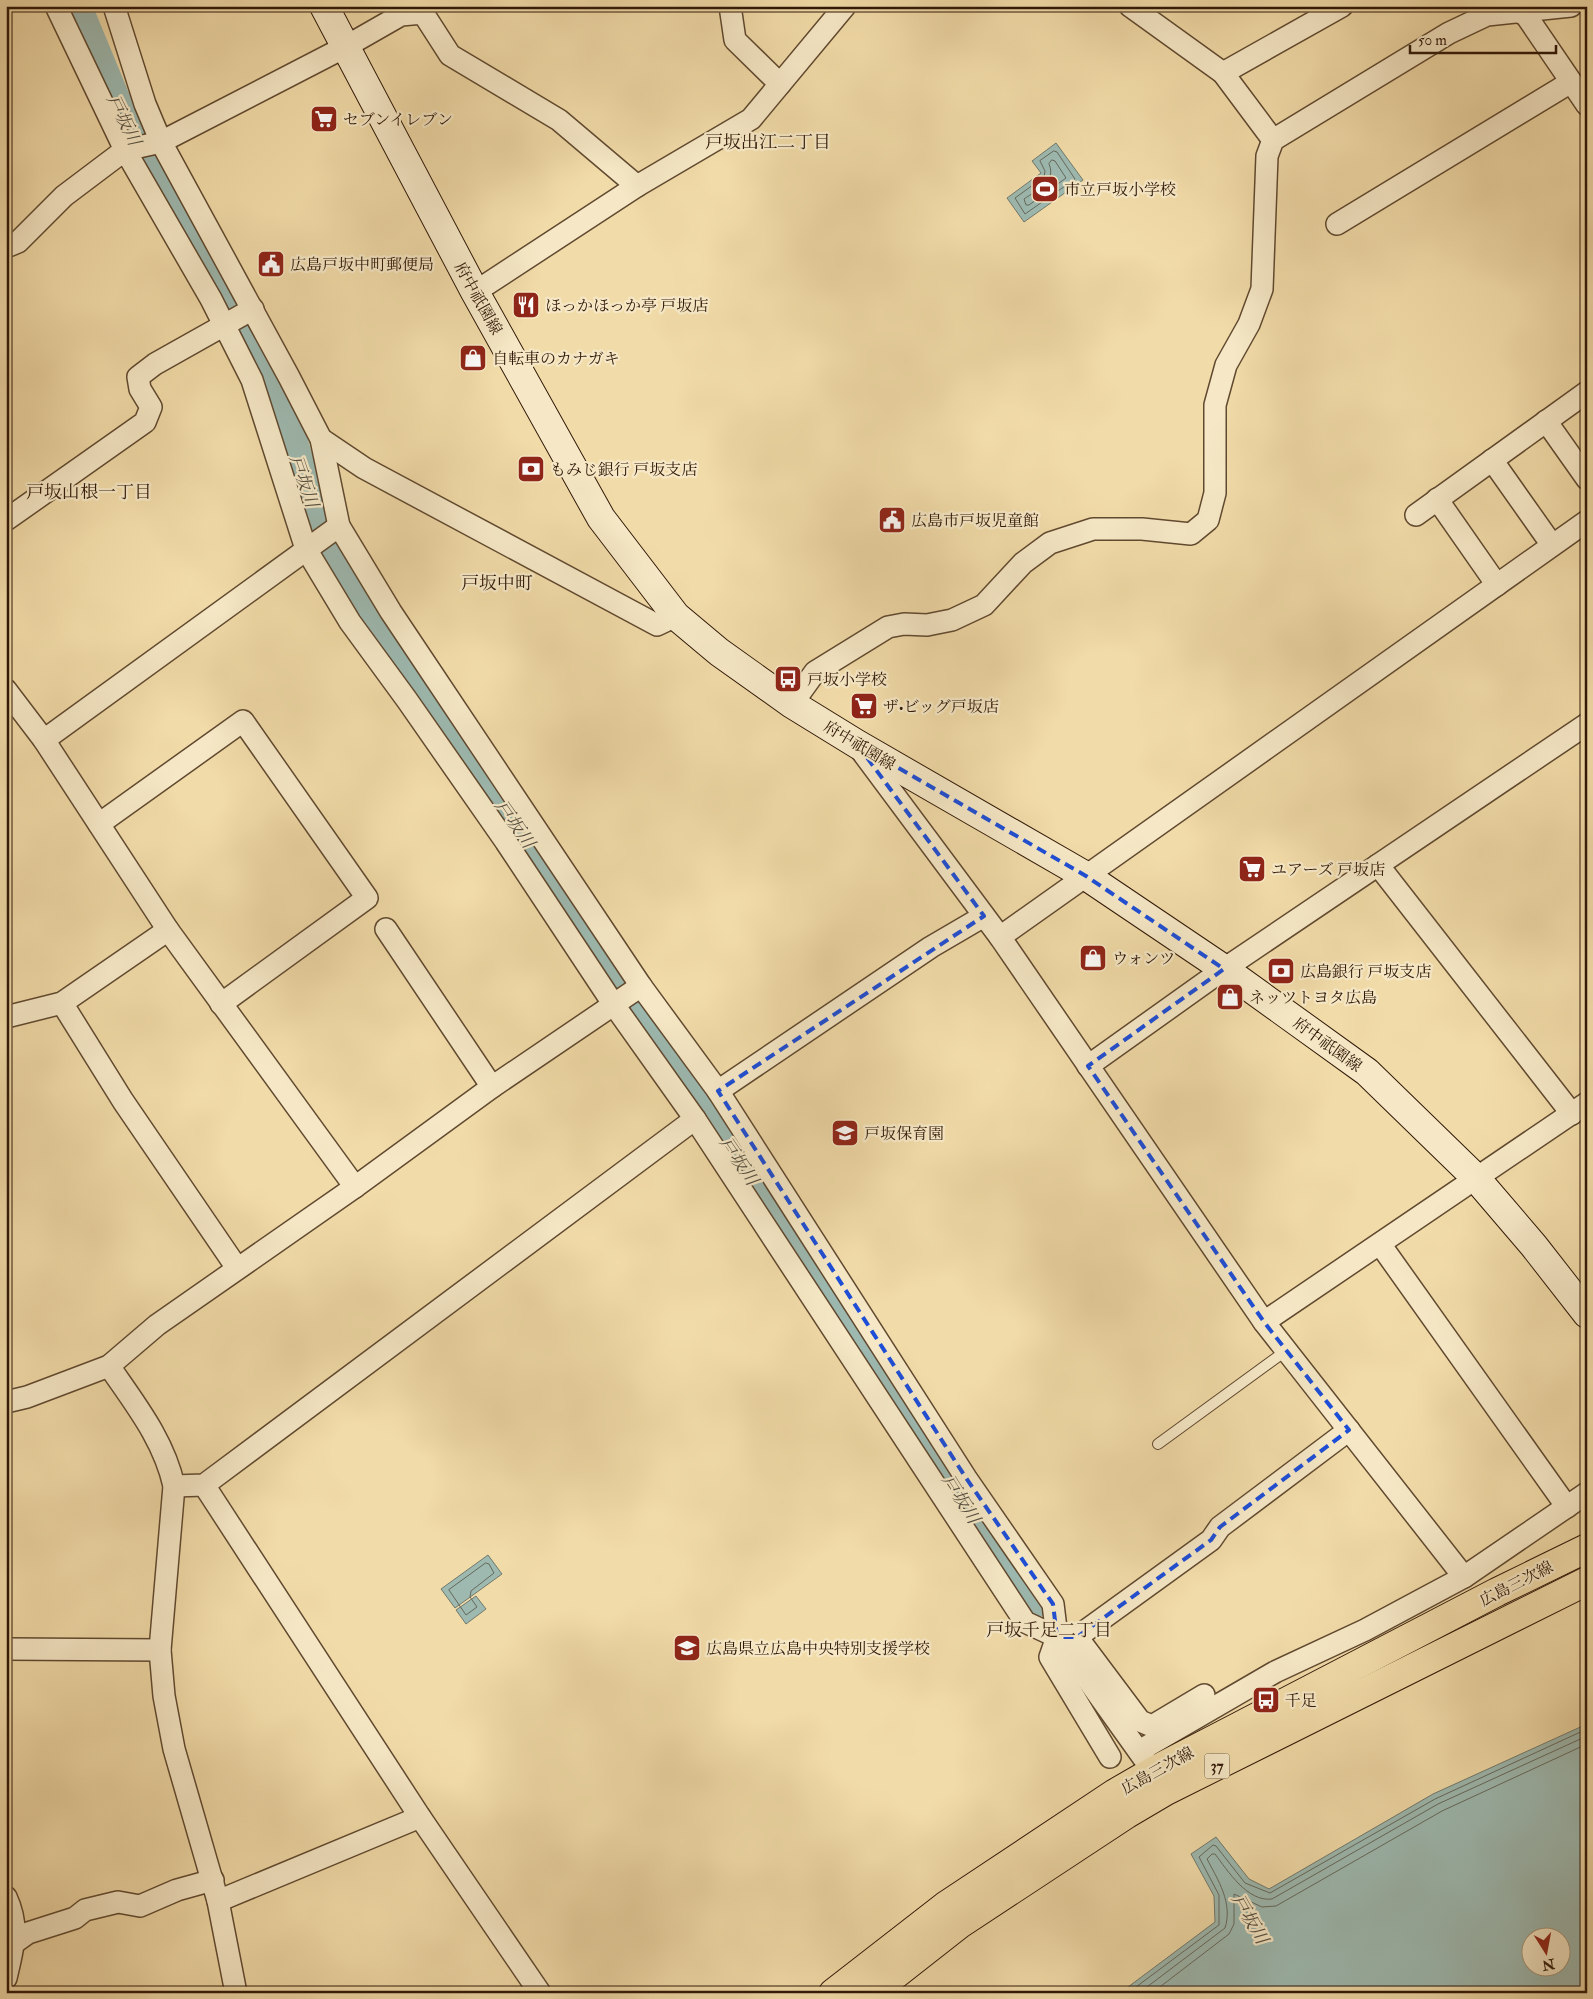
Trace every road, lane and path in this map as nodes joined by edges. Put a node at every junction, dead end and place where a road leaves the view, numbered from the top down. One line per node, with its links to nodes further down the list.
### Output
1 (56, 6): 17 (street)
2 (114, 6): 17 (street)
3 (324, 6): 11 (main road, 府中祇園線)
4 (730, 6): 14 (street)
5 (845, 6): 14 (street)
6 (1130, 6): 12 (street)
7 (1342, 6): 12 (street)
8 (1571, 6): 9 (street)
9 (1522, 9): 13 (street); 16 (street)
10 (430, 10): 11 (street); 18 (street)
11 (345, 47): 17 (street); 21 (main road, 府中祇園線)
12 (1223, 73): 16 (street)
13 (1571, 82): 15 (street); 19 (street)
14 (780, 84): 18 (street)
15 (1587, 105)
16 (1272, 140): 37 (street)
17 (142, 147): 20 (street); 22 (street); 22 (street)
18 (637, 186): 21 (street)
19 (1337, 224)
20 (6, 247)
21 (475, 292): 35 (main road, 府中祇園線)
22 (238, 317): 25 (street); 30 (street); 32 (street)
23 (1587, 392): 24 (street)
24 (1546, 421): 26 (street); 27 (street)
25 (321, 439): 32 (street); 35 (street)
26 (1492, 460): 28 (street); 33 (street)
27 (1587, 479)
28 (1437, 499): 29 (street); 34 (street)
29 (1416, 514)
30 (6, 520)
31 (1587, 521): 33 (street)
32 (322, 538): 39 (street); 49 (street); 52 (street)
33 (1552, 545): 34 (street)
34 (1497, 585): 43 (street)
35 (676, 616): 37 (main road, 府中祇園線)
36 (6, 690): 39 (street)
37 (792, 704): 40 (main road, 府中祇園線)
38 (1587, 724): 42 (street)
39 (44, 740): 41 (street)
40 (857, 744): 43 (main road, 府中祇園線); 44 (street)
41 (99, 824): 46 (street); 51 (street)
42 (1378, 865): 48 (street); 57 (street)
43 (1086, 876): 47 (street); 48 (main road, 府中祇園線)
44 (984, 916): 47 (street); 56 (street)
45 (386, 929): 55 (street)
46 (168, 930): 50 (street); 51 (street)
47 (1000, 937): 54 (street)
48 (1224, 969): 54 (street); 59 (main road, 府中祇園線)
49 (641, 986): 52 (street); 56 (street)
50 (62, 1003): 53 (street); 62 (street)
51 (222, 1004): 60 (street)
52 (614, 1005): 55 (street); 58 (street)
53 (6, 1017)
54 (1088, 1066): 64 (street)
55 (492, 1087): 60 (street)
56 (718, 1091): 77 (street)
57 (1579, 1109): 59 (street)
58 (695, 1120): 70 (street); 77 (street)
59 (1475, 1177): 61 (street); 63 (main road, 府中祇園線)
60 (355, 1187): 62 (street)
61 (1380, 1244): 64 (street); 73 (street)
62 (237, 1268): 66 (street)
63 (1587, 1314)
64 (1264, 1322): 65 (street)
65 (1287, 1350): 68 (street); 69 (lane)
66 (109, 1366): 67 (street); 71 (street)
67 (6, 1402)
68 (1349, 1430): 75 (street); 77 (street)
69 (1158, 1444)
70 (204, 1485): 71 (street); 83 (street)
71 (174, 1486): 79 (street)
72 (1587, 1493): 73 (street)
73 (1567, 1507): 75 (street)
74 (1587, 1548): 82 (main road, 広島三次線 / 37)
75 (1464, 1576): 82 (street)
76 (1587, 1581): 82 (main road, 広島三次線 / 37)
77 (1067, 1637): 80 (street); 81 (street); 82 (street)
78 (6, 1649): 79 (street)
79 (160, 1650): 84 (street)
80 (1204, 1695)
81 (1110, 1756)
82 (1152, 1771): 91 (main road, 広島三次線 / 37); 92 (main road, 広島三次線 / 37)
83 (420, 1817): 86 (street); 90 (street)
84 (213, 1880): 86 (street); 87 (street)
85 (6, 1897): 87 (street)
86 (218, 1901): 89 (street)
87 (14, 1943): 88 (street)
88 (6, 1978)
89 (230, 1992)
90 (540, 1993)
91 (833, 1993)
92 (872, 1993)

